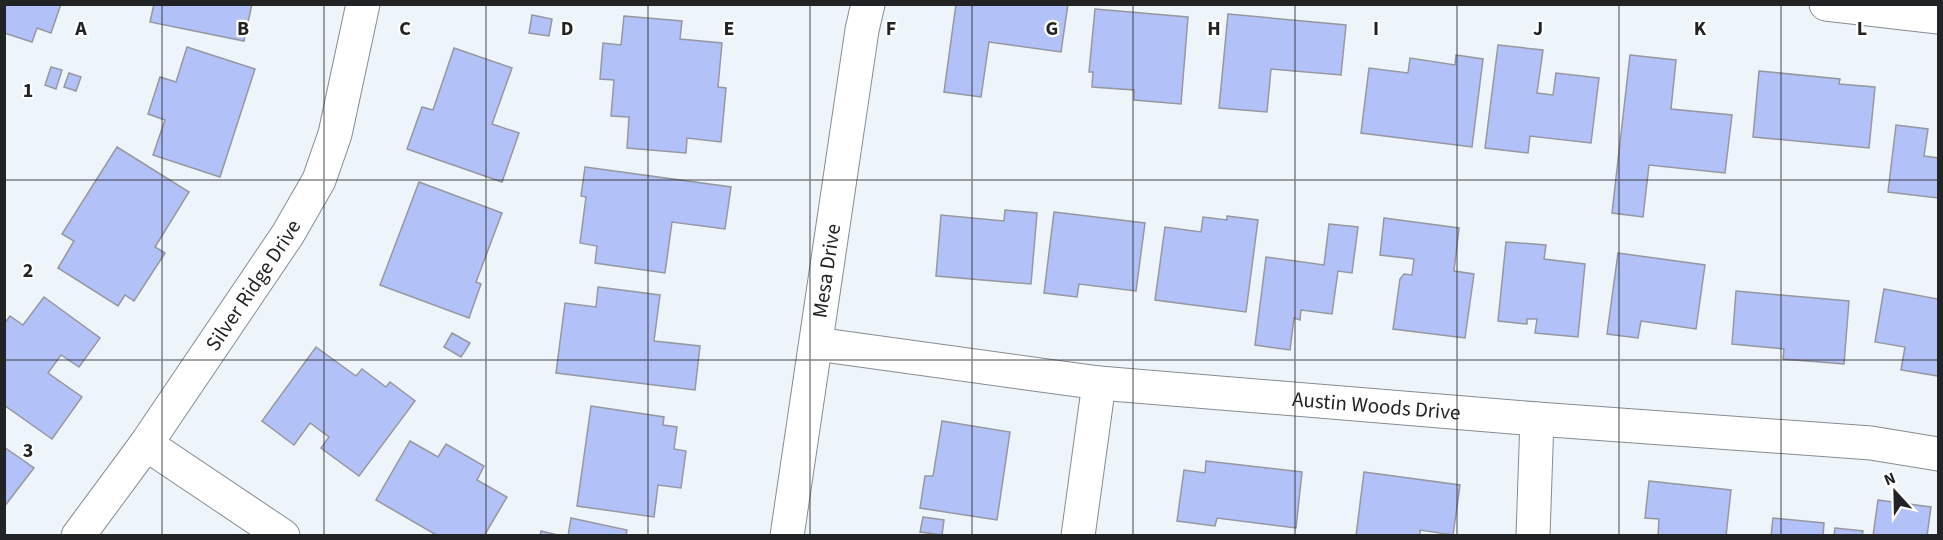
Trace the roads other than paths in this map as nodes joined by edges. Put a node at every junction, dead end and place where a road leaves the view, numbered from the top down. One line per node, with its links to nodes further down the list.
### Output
1 (363, 4): 8 (street, Silver Ridge Drive)
2 (868, 4): 5 (street, Mesa Drive)
3 (1826, 4): 4 (street)
4 (1938, 16)
5 (816, 344): 6 (street, Austin Woods Drive); 12 (street, Mesa Drive)
6 (1099, 383): 7 (street, Austin Woods Drive); 13 (street)
7 (1537, 419): 9 (street, Austin Woods Drive); 14 (street)
8 (146, 444): 10 (street, Silver Ridge Drive); 11 (street)
9 (1938, 454)
10 (78, 536)
11 (283, 536)
12 (787, 536)
13 (1078, 536)
14 (1533, 536)

